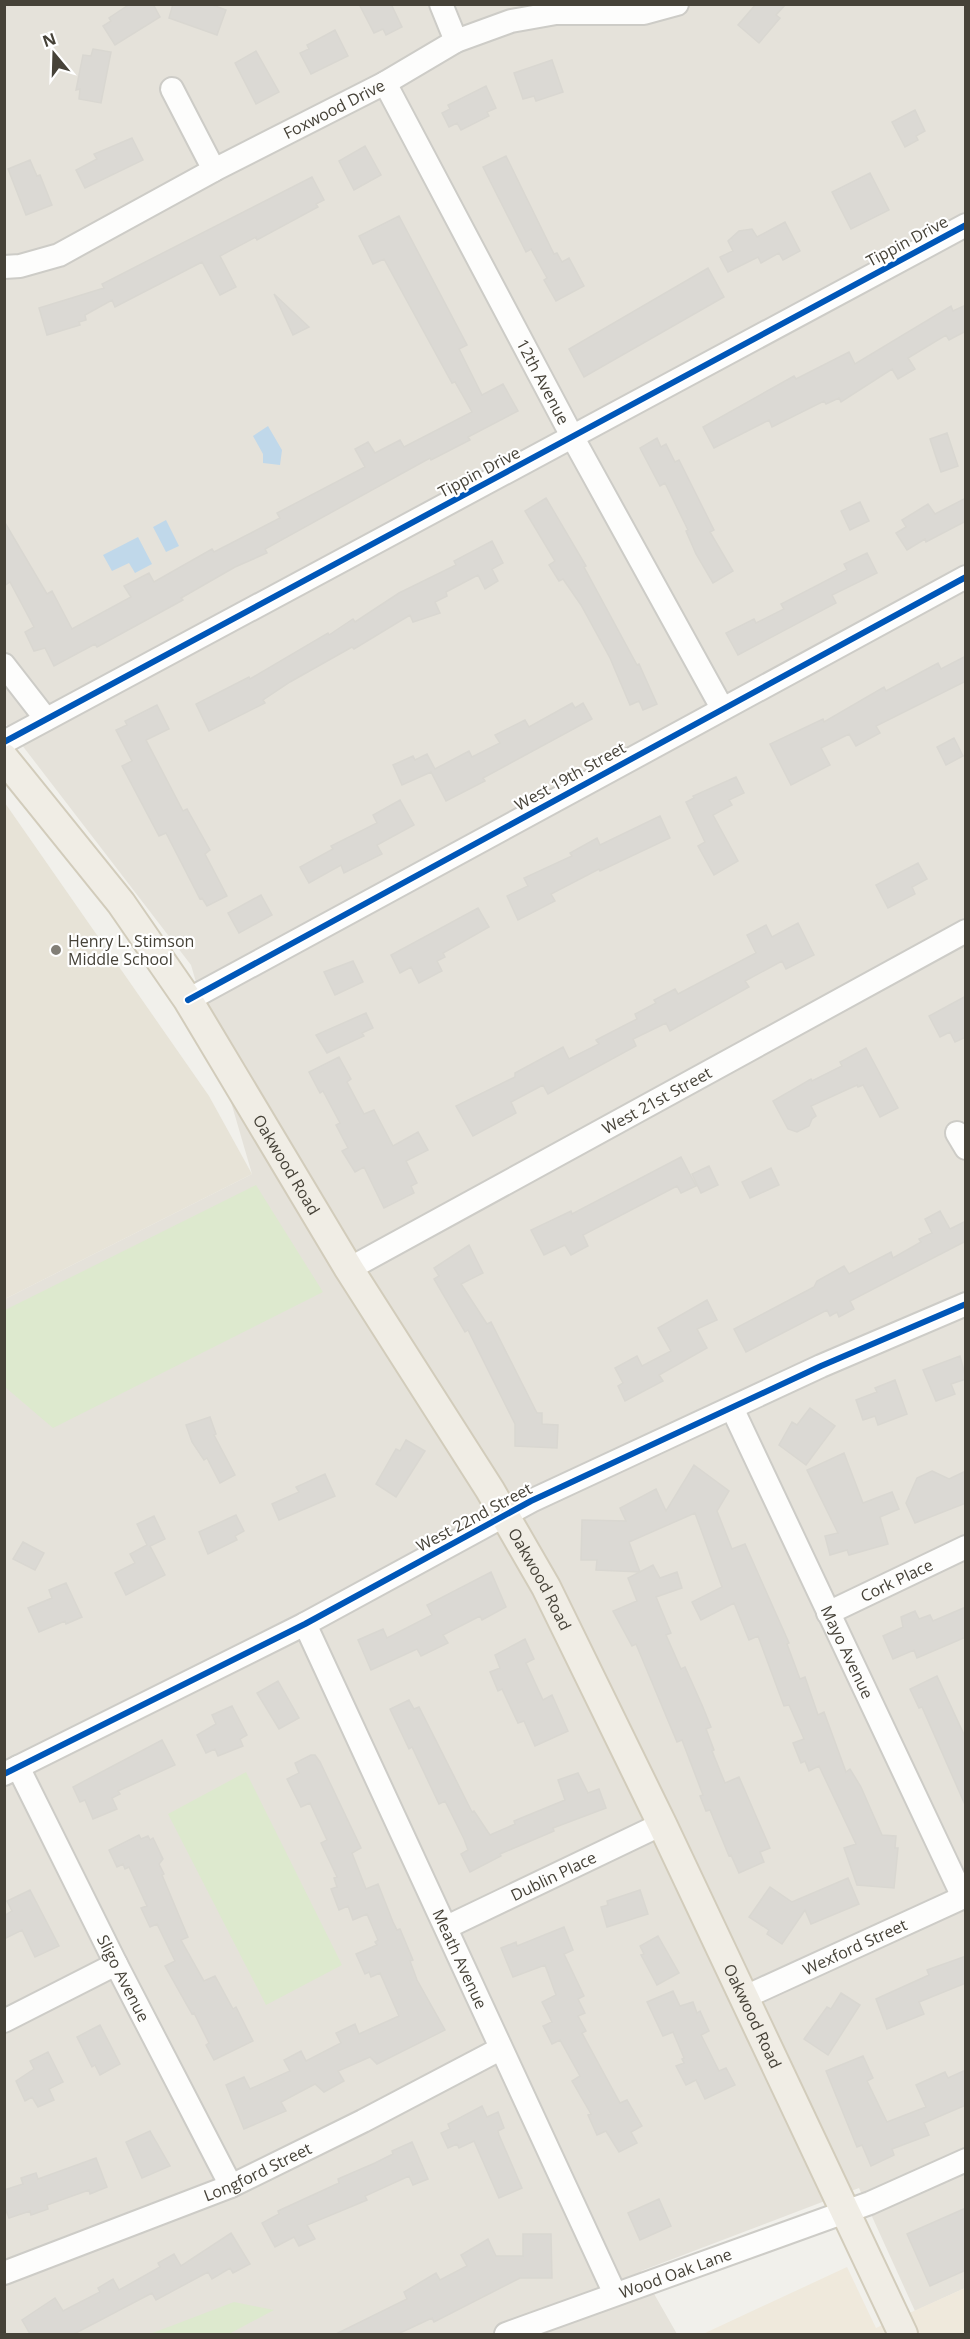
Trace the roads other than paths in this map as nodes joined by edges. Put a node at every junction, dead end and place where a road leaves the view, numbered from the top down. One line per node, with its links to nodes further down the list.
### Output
1 (441, 4): 3 (street)
2 (677, 4): 3 (street, Foxwood Drive)
3 (456, 41): 4 (street, Foxwood Drive)
4 (385, 82): 6 (street, Foxwood Drive); 9 (street, 12th Avenue)
5 (172, 89): 6 (street)
6 (214, 170): 8 (street, Foxwood Drive)
7 (966, 225): 9 (street, Tippin Drive)
8 (4, 267)
9 (573, 438): 12 (street, 12th Avenue); 13 (street, Tippin Drive)
10 (966, 578): 12 (street, West 19th Street)
11 (4, 665): 13 (street)
12 (722, 708): 17 (street, West 19th Street)
13 (46, 719): 14 (street, Tippin Drive)
14 (4, 742)
15 (4, 758): 17 (main road, Oakwood Road)
16 (966, 931): 18 (street, West 21st Street)
17 (188, 1000): 18 (main road, Oakwood Road)
18 (349, 1269): 21 (main road, Oakwood Road)
19 (966, 1304): 20 (street, West 22nd Street)
20 (732, 1408): 21 (street, West 22nd Street); 23 (street, Mayo Avenue)
21 (504, 1514): 24 (street, West 22nd Street); 26 (main road, Oakwood Road)
22 (966, 1547): 23 (street, Cork Place)
23 (828, 1613): 27 (street, Mayo Avenue)
24 (305, 1624): 25 (street, West 22nd Street); 28 (street, Meath Avenue)
25 (11, 1771): 29 (street, Sligo Avenue)
26 (662, 1824): 28 (street, Dublin Place); 30 (main road, Oakwood Road)
27 (964, 1896): 30 (street, Wexford Street)
28 (447, 1928): 32 (street, Meath Avenue)
29 (116, 1964): 31 (street); 34 (street, Sligo Avenue)
30 (743, 1998): 35 (main road, Oakwood Road)
31 (4, 2021)
32 (500, 2049): 34 (street, Longford Street); 37 (street, Meath Avenue)
33 (966, 2160): 35 (street, Wood Oak Lane)
34 (231, 2186): 36 (street, Longford Street)
35 (844, 2211): 37 (street, Wood Oak Lane); 39 (main road, Oakwood Road)
36 (4, 2273)
37 (615, 2294): 38 (street, Wood Oak Lane)
38 (506, 2334)
39 (903, 2334)

